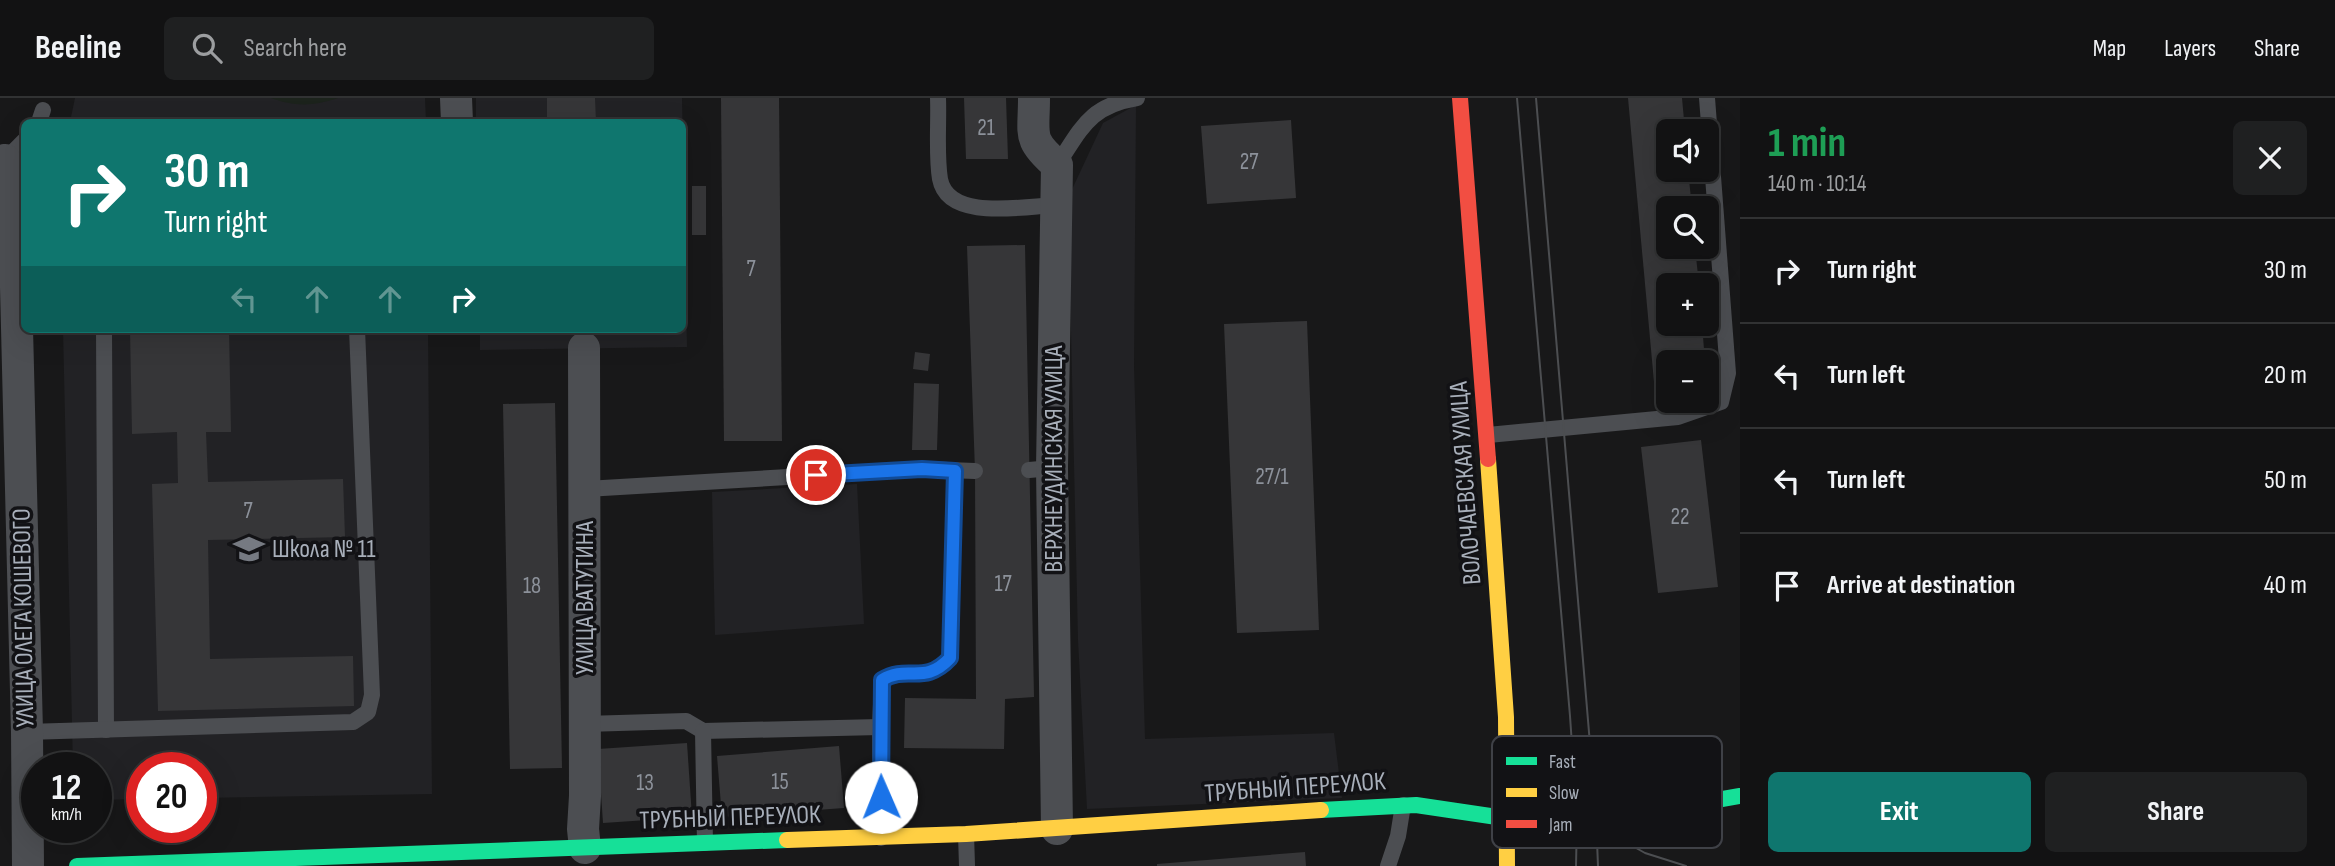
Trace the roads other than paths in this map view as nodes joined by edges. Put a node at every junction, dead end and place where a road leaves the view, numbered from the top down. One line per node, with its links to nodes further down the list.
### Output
1 (456, 98): 7 (street)
2 (938, 98): 10 (lane)
3 (1034, 98): 9 (street)
4 (1137, 98): 9 (lane)
5 (1460, 98): 17 (street, ВОЛОЧАЕВСКАЯ УЛИЦА)
6 (1707, 98): 17 (lane)
7 (457, 119)
8 (7, 161): 11 (street, УЛИЦА ОЛЕГА КОШЕВОГО)
9 (1057, 165): 10 (street, ВЕРХНЕУДИНСКАЯ УЛИЦА)
10 (1056, 205): 31 (street, ВЕРХНЕУДИНСКАЯ УЛИЦА)
11 (20, 247): 12 (street, УЛИЦА ОЛЕГА КОШЕВОГО)
12 (21, 316)
13 (21, 333): 25 (street, УЛИЦА ОЛЕГА КОШЕВОГО)
14 (104, 333): 23 (lane)
15 (357, 333): 23 (lane)
16 (584, 348): 20 (street, УЛИЦА ВАТУТИНА)
17 (1488, 435): 26 (street, ВОЛОЧАЕВСКАЯ УЛИЦА)
18 (955, 471): 19 (lane); 20 (lane); 22 (lane)
19 (975, 471)
20 (586, 489): 21 (street, УЛИЦА ВАТУТИНА)
21 (585, 724): 24 (lane); 35 (street, УЛИЦА ВАТУТИНА)
22 (880, 727): 24 (lane); 33 (lane)
23 (106, 730): 25 (lane)
24 (703, 731): 34 (lane)
25 (27, 732): 37 (street, УЛИЦА ОЛЕГА КОШЕВОГО)
26 (1506, 736)
27 (1740, 796): 28 (street, ТРУБНЫЙ ПЕРЕУЛОК)
28 (1722, 799)
29 (1403, 805): 30 (street, ТРУБНЫЙ ПЕРЕУЛОК); 31 (street, ТРУБНЫЙ ПЕРЕУЛОК); 40 (lane)
30 (1492, 815)
31 (1057, 829): 32 (street, ТРУБНЫЙ ПЕРЕУЛОК)
32 (966, 834): 33 (street, ТРУБНЫЙ ПЕРЕУЛОК); 39 (lane)
33 (881, 838): 34 (street, ТРУБНЫЙ ПЕРЕУЛОК)
34 (705, 843): 35 (street, ТРУБНЫЙ ПЕРЕУЛОК)
35 (585, 848): 38 (street, ТРУБНЫЙ ПЕРЕУЛОК)
36 (1507, 848): 41 (street, ВОЛОЧАЕВСКАЯ УЛИЦА)
37 (28, 866)
38 (77, 866)
39 (967, 866)
40 (1388, 866)
41 (1507, 866)

